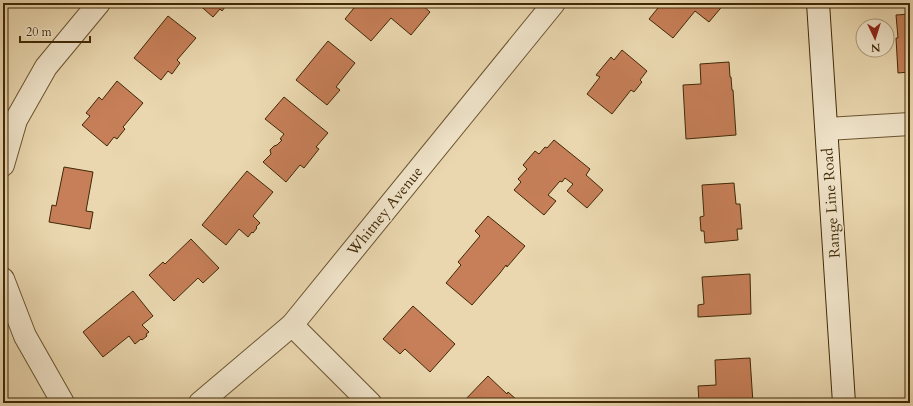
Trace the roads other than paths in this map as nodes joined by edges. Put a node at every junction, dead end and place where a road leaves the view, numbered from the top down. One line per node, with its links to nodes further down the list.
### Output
1 (99, 3): 6 (street)
2 (554, 3): 8 (street, Whitney Avenue)
3 (818, 3): 5 (street, Range Line Road)
4 (910, 124): 5 (street)
5 (827, 129): 12 (street, Range Line Road)
6 (3, 165)
7 (3, 280): 9 (street)
8 (292, 325): 10 (street, Whitney Avenue); 11 (street)
9 (63, 403)
10 (200, 403)
11 (370, 403)
12 (844, 403)

